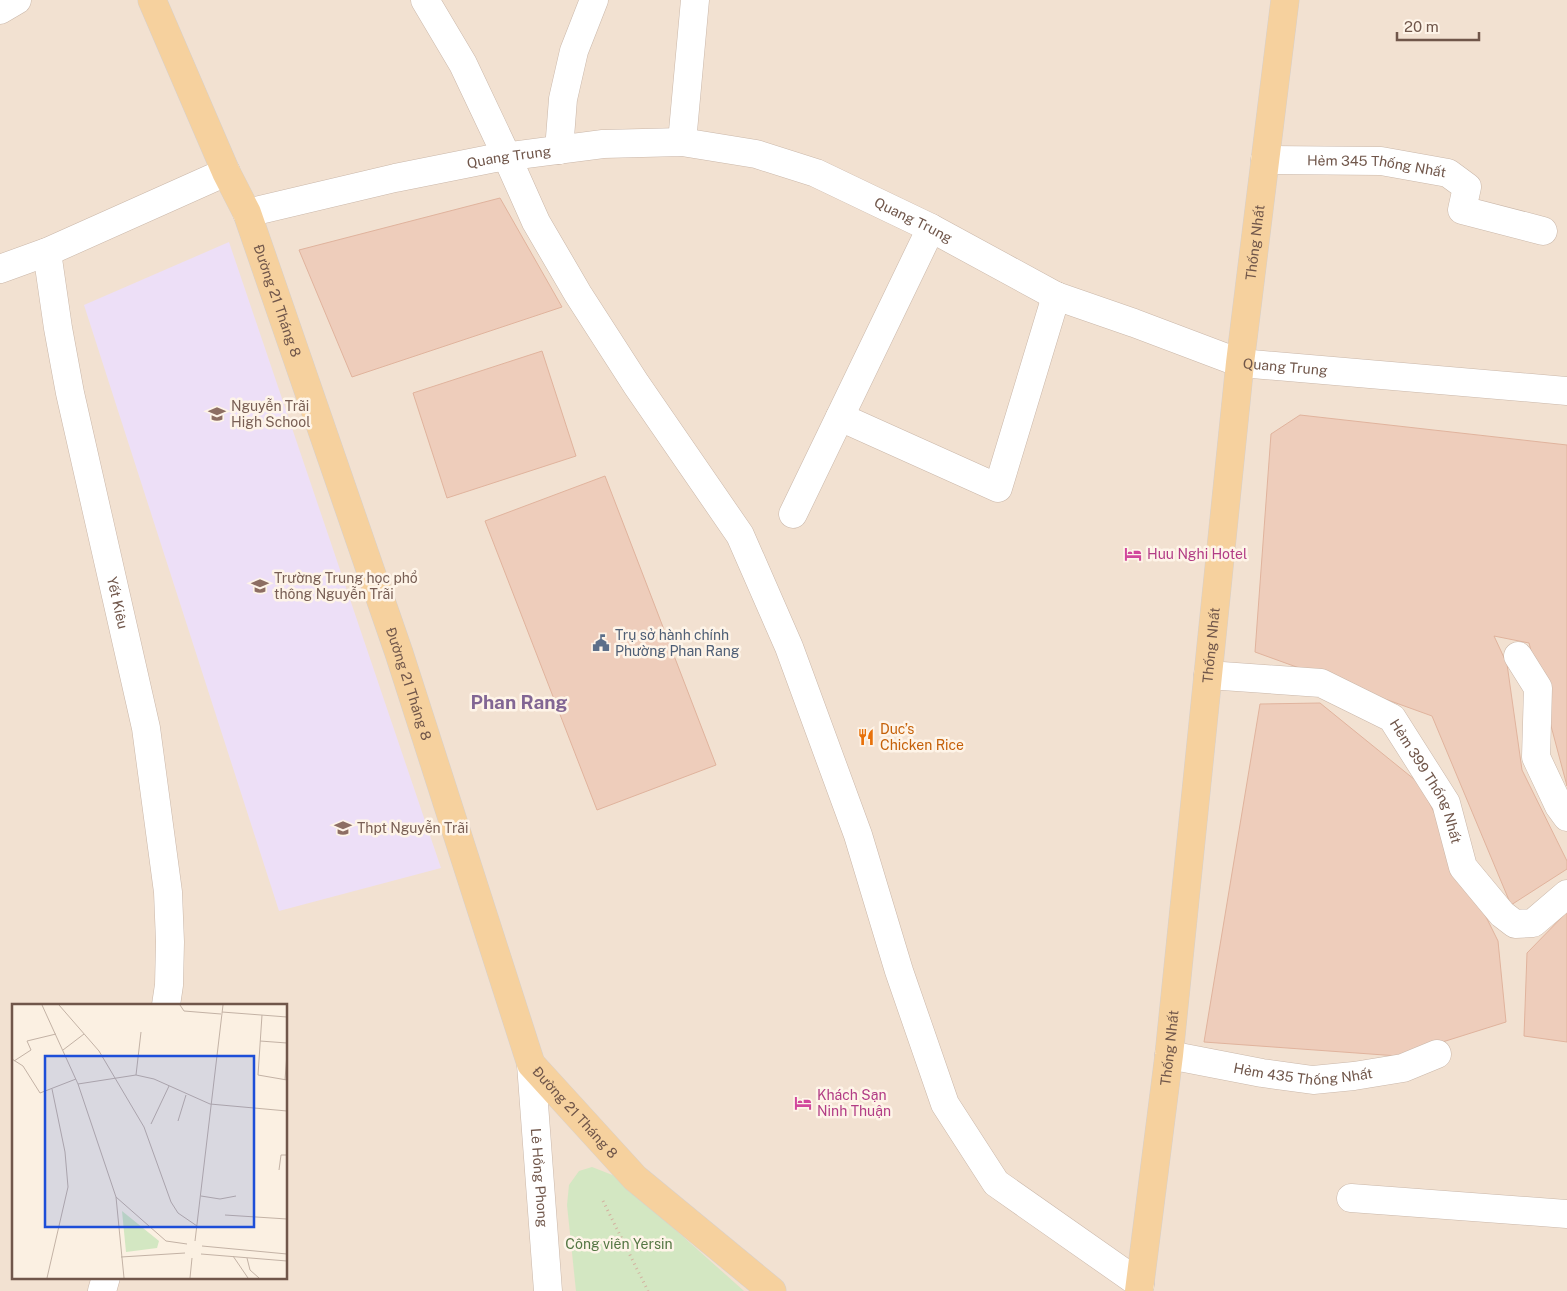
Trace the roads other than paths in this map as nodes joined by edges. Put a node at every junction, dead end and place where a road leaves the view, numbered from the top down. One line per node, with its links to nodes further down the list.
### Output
1 (17, 0): 7 (street)
2 (152, 0): 12 (main road, Đường 21 Tháng 8)
3 (425, 0): 10 (street)
4 (594, 0): 9 (street)
5 (696, 0): 8 (street)
6 (1285, 0): 11 (main road, Thống Nhất)
7 (0, 10)
8 (682, 142): 9 (street, Quang Trung); 14 (street, Quang Trung)
9 (558, 150): 10 (street, Quang Trung)
10 (501, 157): 13 (street, Quang Trung); 34 (street)
11 (1265, 160): 15 (street, Hẻm 345 Thống Nhất); 19 (main road, Thống Nhất)
12 (226, 172): 13 (main road, Đường 21 Tháng 8); 16 (street)
13 (247, 213): 30 (main road, Đường 21 Tháng 8)
14 (931, 228): 18 (street, Quang Trung); 21 (street)
15 (1543, 231)
16 (47, 252): 17 (street); 27 (street, Yết Kiêu)
17 (0, 269)
18 (1056, 296): 19 (street, Quang Trung); 21 (street)
19 (1240, 363): 20 (street, Quang Trung); 24 (main road, Thống Nhất)
20 (1567, 391)
21 (840, 417): 22 (street)
22 (793, 514)
23 (1518, 656): 25 (street)
24 (1208, 675): 26 (street, Hẻm 399 Thống Nhất); 29 (main road, Thống Nhất)
25 (1567, 817)
26 (1567, 894)
27 (166, 1004)
28 (1437, 1054): 29 (street, Hẻm 435 Thống Nhất)
29 (1169, 1055): 34 (main road, Thống Nhất)
30 (531, 1064): 36 (street, Lê Hồng Phong); 37 (main road, Đường 21 Tháng 8)
31 (1351, 1198): 32 (street)
32 (1567, 1214)
33 (106, 1278): 35 (street)
34 (1140, 1287)
35 (102, 1291)
36 (548, 1291)
37 (772, 1291)

